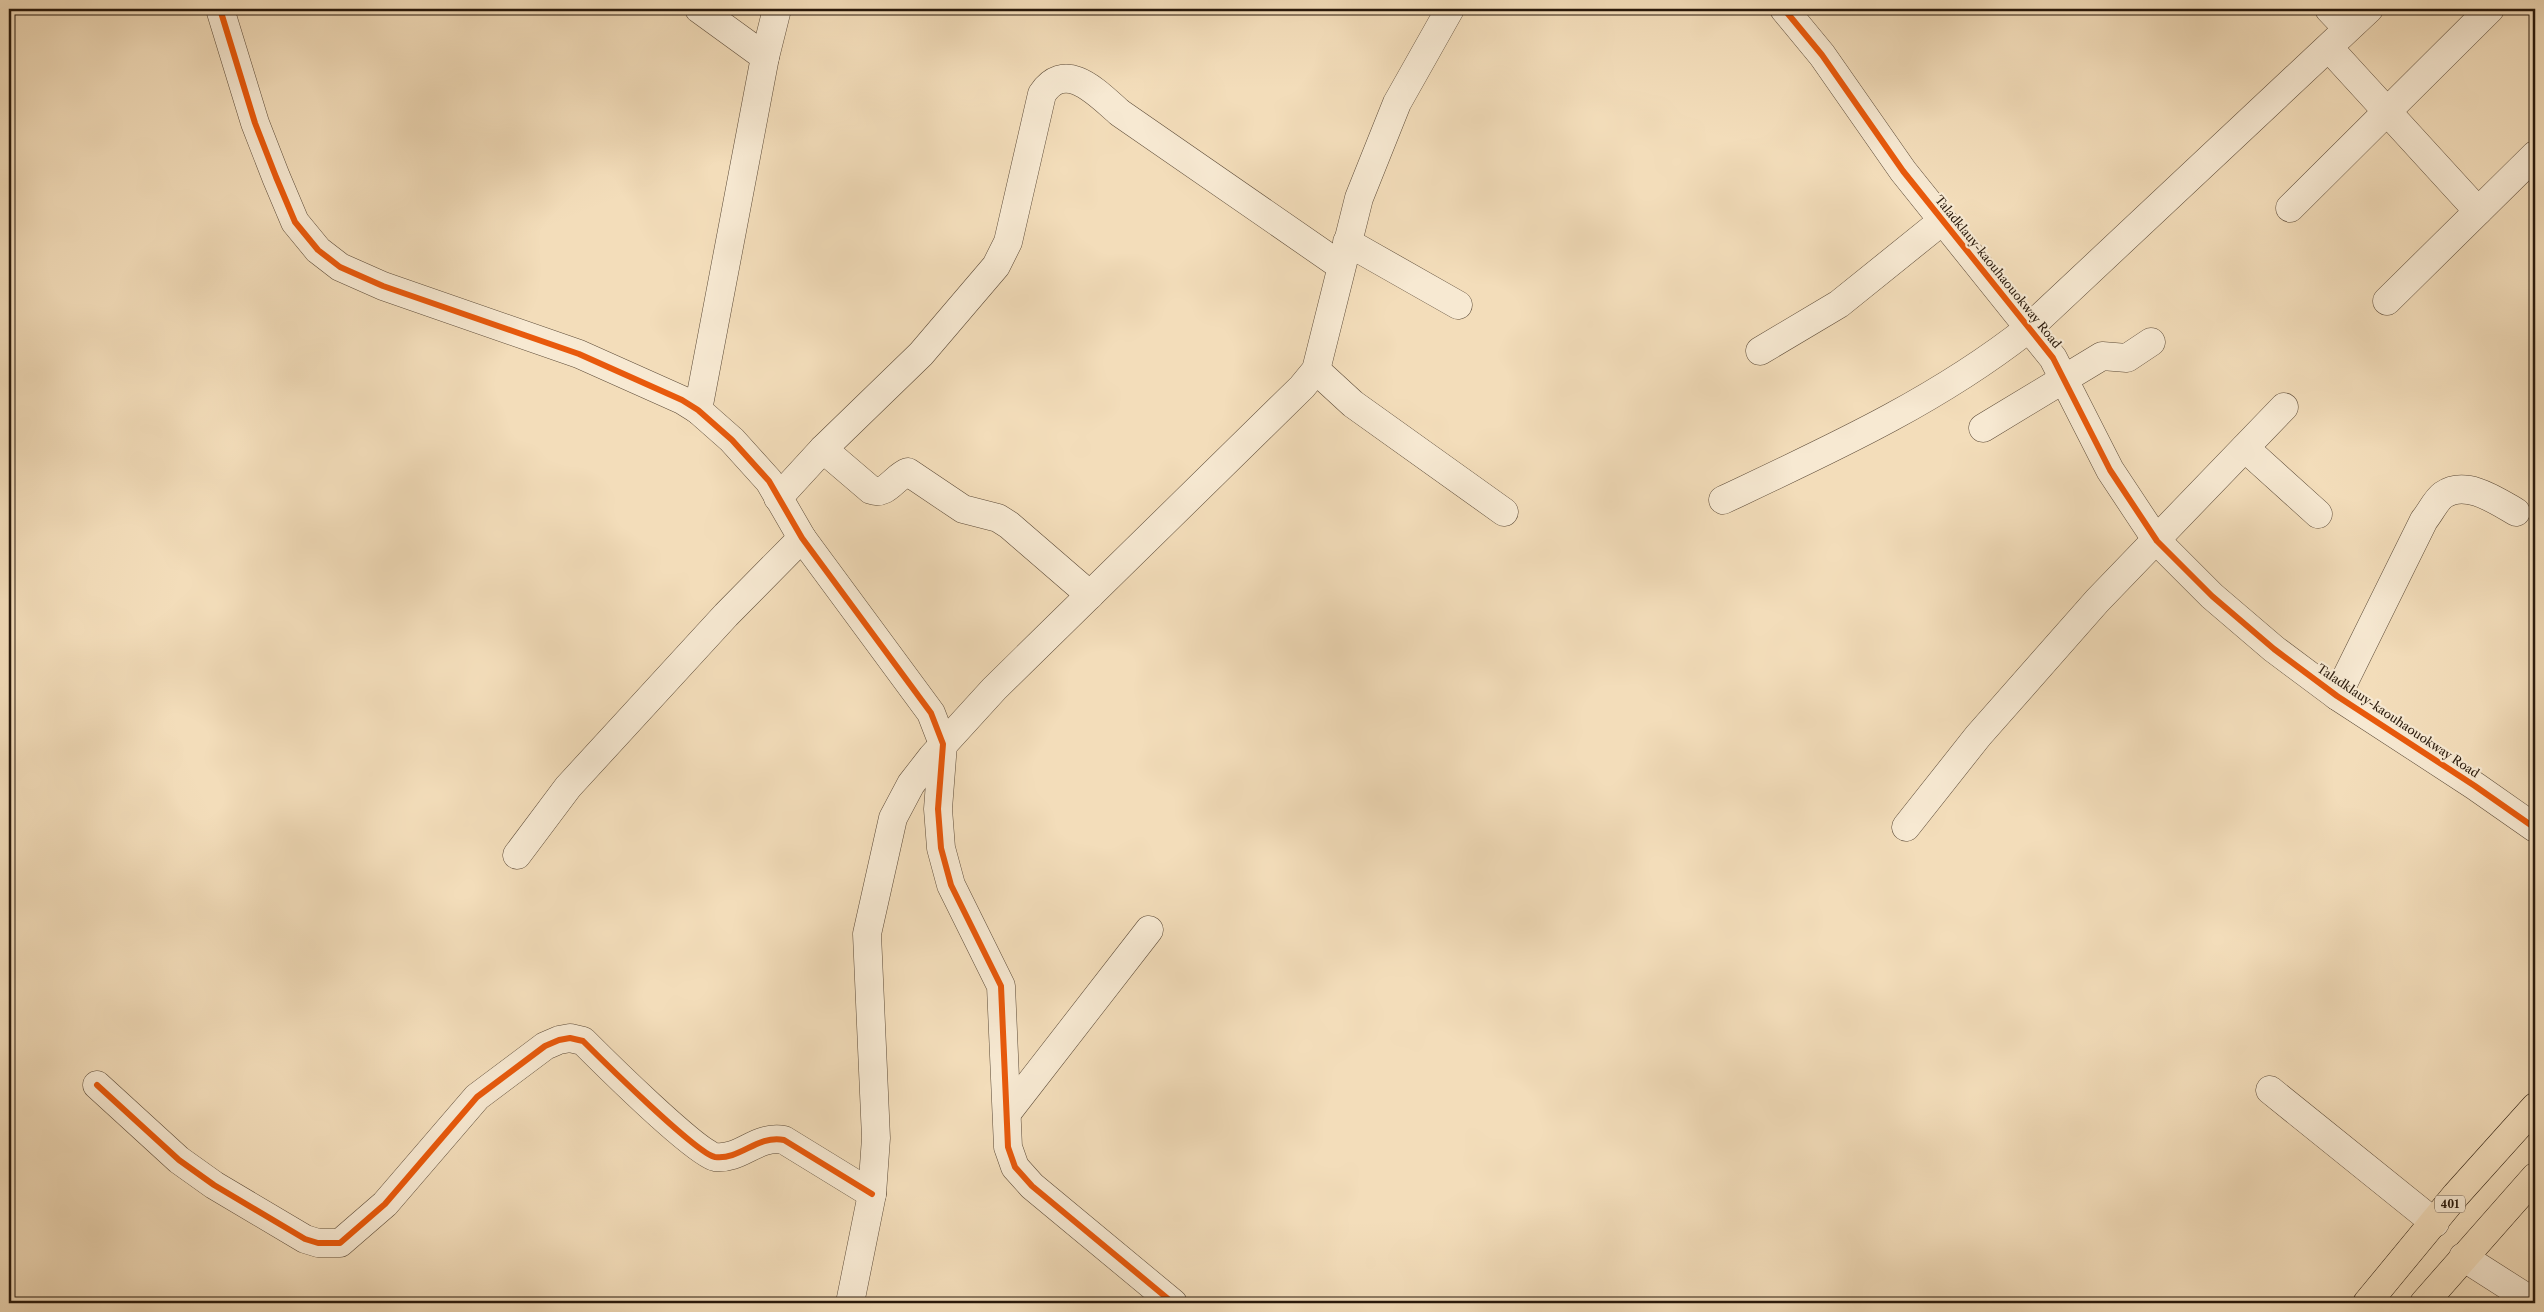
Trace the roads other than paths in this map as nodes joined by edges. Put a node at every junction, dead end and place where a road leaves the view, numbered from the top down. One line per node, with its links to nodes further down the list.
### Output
1 (220, 9): 25 (street)
2 (699, 9): 10 (street)
3 (777, 9): 10 (street)
4 (1450, 9): 16 (street)
5 (1784, 9): 15 (street, Taladklauy-kaouhaouokway Road)
6 (2369, 9): 8 (street)
7 (2490, 9): 11 (street)
8 (2338, 18): 9 (street)
9 (2328, 48): 11 (street); 19 (street)
10 (765, 57): 25 (street)
11 (2387, 111): 13 (street); 14 (street)
12 (2535, 155): 14 (street)
13 (2290, 208)
14 (2478, 211): 17 (street)
15 (1942, 221): 19 (street, Taladklauy-kaouhaouokway Road); 21 (street)
16 (1344, 254): 18 (street); 22 (street); 28 (street)
17 (2387, 301)
18 (1458, 305)
19 (2030, 328): 23 (street, Taladklauy-kaouhaouokway Road); 30 (street)
20 (2151, 342): 23 (street)
21 (1760, 351)
22 (1316, 370): 31 (street); 36 (street)
23 (2064, 380): 26 (street); 35 (street, Taladklauy-kaouhaouokway Road)
24 (2284, 407): 27 (street)
25 (698, 410): 29 (street)
26 (1983, 428)
27 (2244, 448): 33 (street); 35 (street)
28 (823, 449): 29 (street); 36 (street)
29 (778, 498): 34 (street)
30 (1722, 500)
31 (1504, 512)
32 (2516, 512): 37 (street)
33 (2318, 514)
34 (802, 538): 38 (street); 41 (street)
35 (2157, 541): 37 (street, Taladklauy-kaouhaouokway Road); 39 (street)
36 (1090, 596): 38 (street)
37 (2337, 696): 40 (street, Taladklauy-kaouhaouokway Road)
38 (943, 744): 46 (street); 48 (street)
39 (1906, 826)
40 (2535, 828)
41 (517, 855)
42 (1148, 930): 46 (street)
43 (97, 1085): 48 (street)
44 (2270, 1090): 49 (street)
45 (2535, 1107): 49 (main road, 401)
46 (1007, 1113): 52 (street)
47 (2535, 1177): 50 (main road)
48 (872, 1194): 51 (street)
49 (2435, 1223): 53 (main road, 401)
50 (2463, 1257): 54 (main road); 55 (street)
51 (850, 1303)
52 (1173, 1303)
53 (2368, 1303)
54 (2424, 1303)
55 (2535, 1303)

